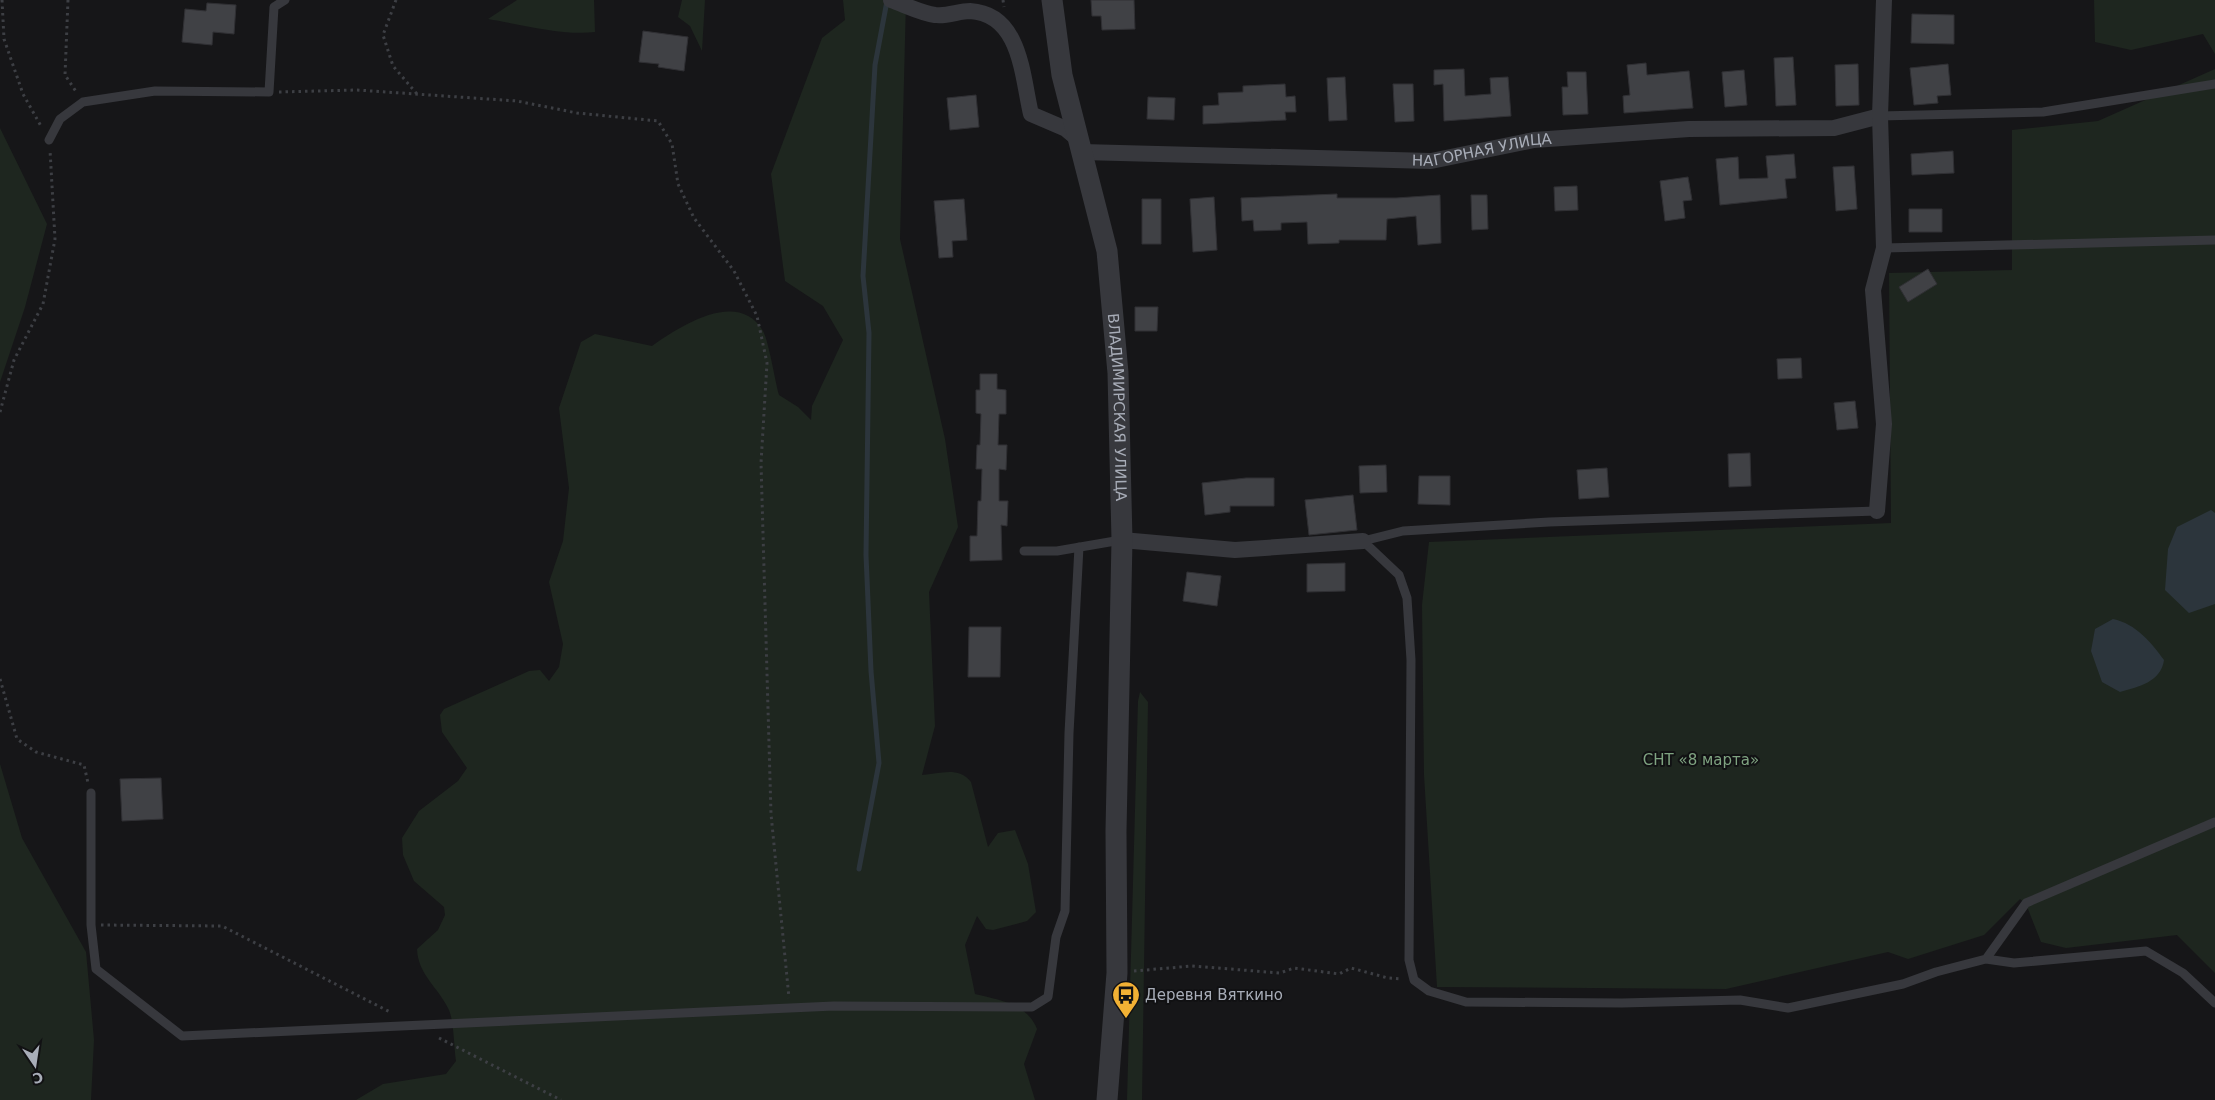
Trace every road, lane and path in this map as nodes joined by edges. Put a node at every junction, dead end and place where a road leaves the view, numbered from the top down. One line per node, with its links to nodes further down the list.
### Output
1 (2, 0): 13 (path)
2 (68, 0): 11 (path)
3 (285, 0): 9 (lane)
4 (396, 0): 10 (path)
5 (891, 0): 14 (street)
6 (1052, 0): 14 (street, ВЛАДИМИРСКАЯ УЛИЦА)
7 (1884, 0): 12 (street)
8 (2215, 84): 12 (lane)
9 (268, 92): 10 (path); 11 (lane)
10 (417, 94): 31 (path)
11 (83, 102): 13 (lane)
12 (1880, 116): 14 (street, НАГОРНАЯ УЛИЦА); 16 (street)
13 (49, 140): 17 (path)
14 (1080, 146): 19 (street, ВЛАДИМИРСКАЯ УЛИЦА)
15 (2215, 240): 16 (lane)
16 (1884, 248): 18 (street)
17 (0, 412)
18 (1877, 511): 20 (lane)
19 (1122, 540): 20 (street); 21 (lane); 28 (street, ВЛАДИМИРСКАЯ УЛИЦА)
20 (1363, 541): 29 (lane)
21 (1079, 547): 22 (lane); 31 (lane)
22 (1024, 551)
23 (0, 680): 24 (path)
24 (91, 793): 26 (lane)
25 (2215, 822): 27 (lane)
26 (91, 925): 32 (path); 32 (lane)
27 (1986, 959): 29 (lane); 30 (lane)
28 (1117, 973): 29 (path); 34 (street, ВЛАДИМИРСКАЯ УЛИЦА)
29 (1414, 980)
30 (2215, 1004)
31 (790, 1008): 32 (lane)
32 (415, 1025): 33 (path)
33 (561, 1100)
34 (1107, 1100)

